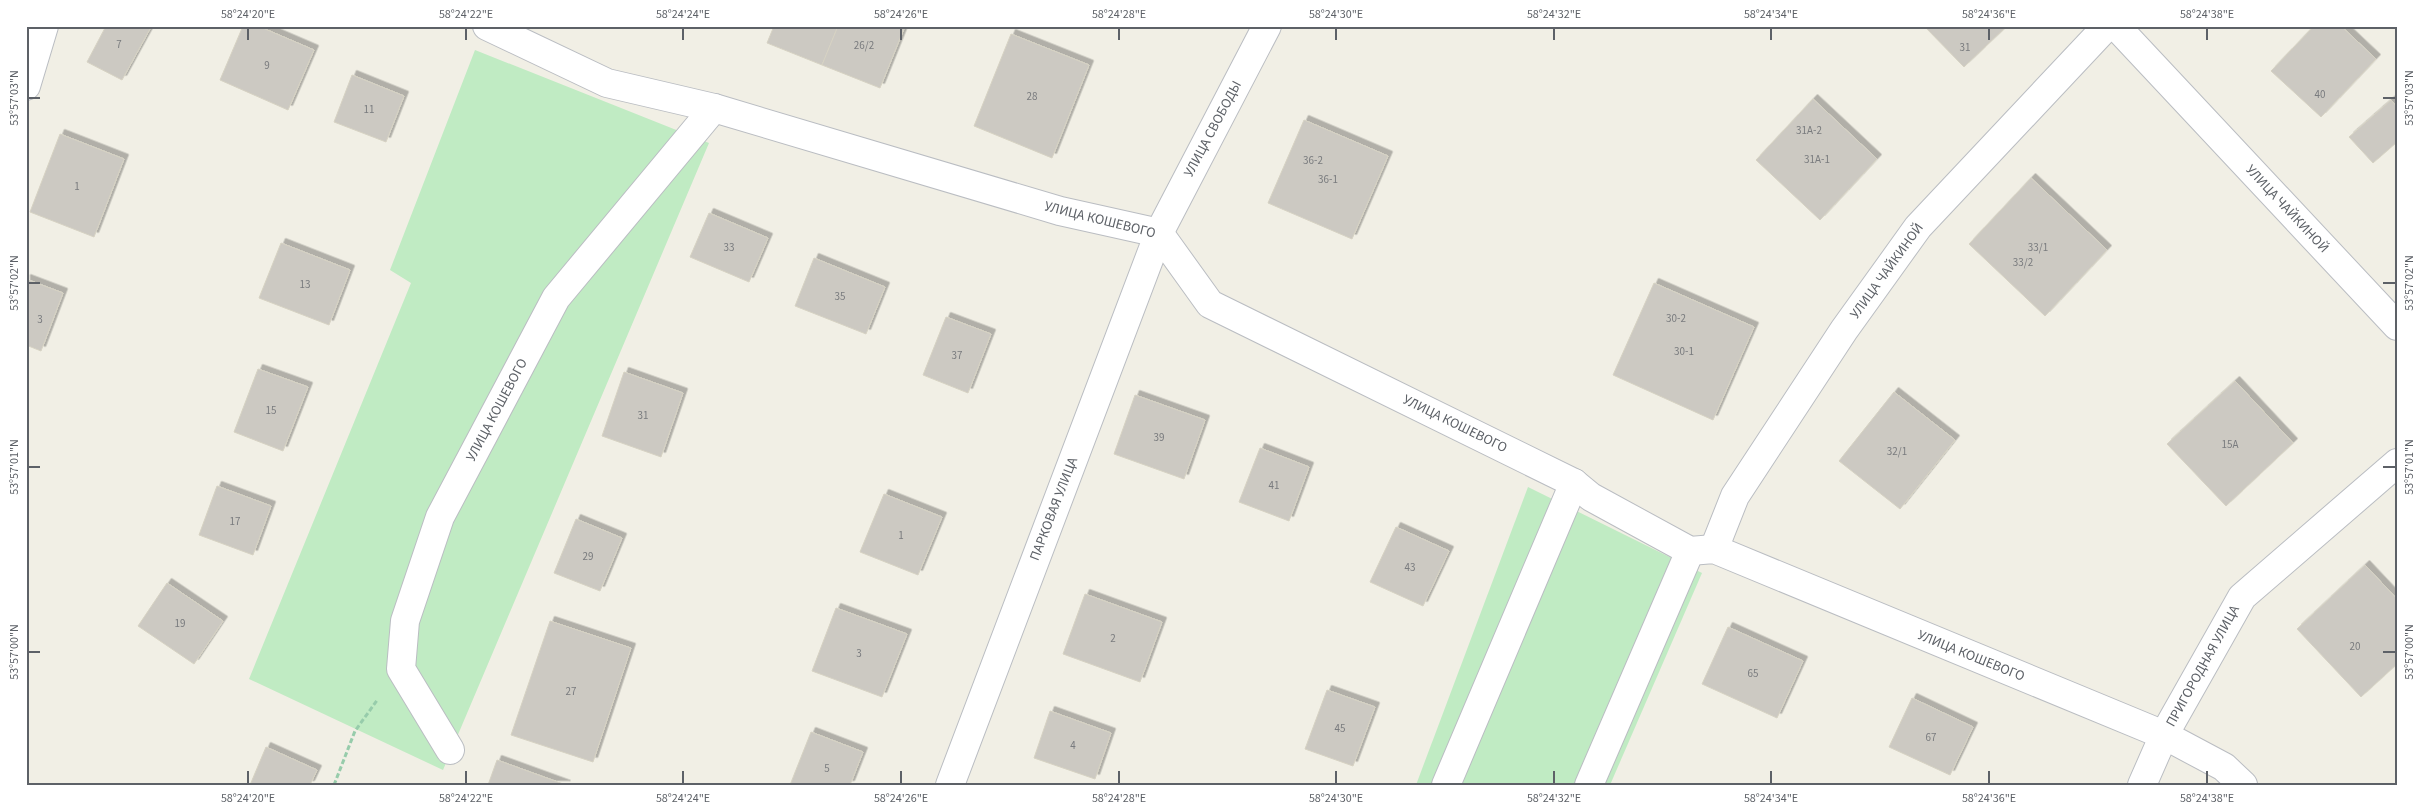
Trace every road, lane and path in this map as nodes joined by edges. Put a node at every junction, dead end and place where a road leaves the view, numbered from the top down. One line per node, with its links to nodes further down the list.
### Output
1 (44, 26): 6 (street)
2 (487, 26): 7 (street, УЛИЦА КОШЕВОГО)
3 (1267, 26): 8 (street, УЛИЦА СВОБОДЫ)
4 (2107, 26): 12 (street, УЛИЦА ЧАЙКИНОЙ)
5 (2116, 26): 9 (street, УЛИЦА ЧАЙКИНОЙ)
6 (26, 86)
7 (714, 108): 8 (street, УЛИЦА КОШЕВОГО); 13 (street, УЛИЦА КОШЕВОГО)
8 (1159, 232): 11 (street, УЛИЦА КОШЕВОГО); 17 (street, ПАРКОВАЯ УЛИЦА)
9 (2397, 326)
10 (2397, 463): 14 (street, ПРИГОРОДНАЯ УЛИЦА)
11 (1574, 483): 12 (street, УЛИЦА КОШЕВОГО); 18 (street)
12 (1702, 550): 14 (street, УЛИЦА КОШЕВОГО); 19 (street)
13 (401, 669): 15 (street); 16 (path)
14 (2164, 735): 20 (street, ПРИГОРОДНАЯ УЛИЦА); 21 (street, УЛИЦА КОШЕВОГО)
15 (450, 750)
16 (334, 785)
17 (950, 785)
18 (1446, 785)
19 (1589, 785)
20 (2142, 785)
21 (2243, 785)

